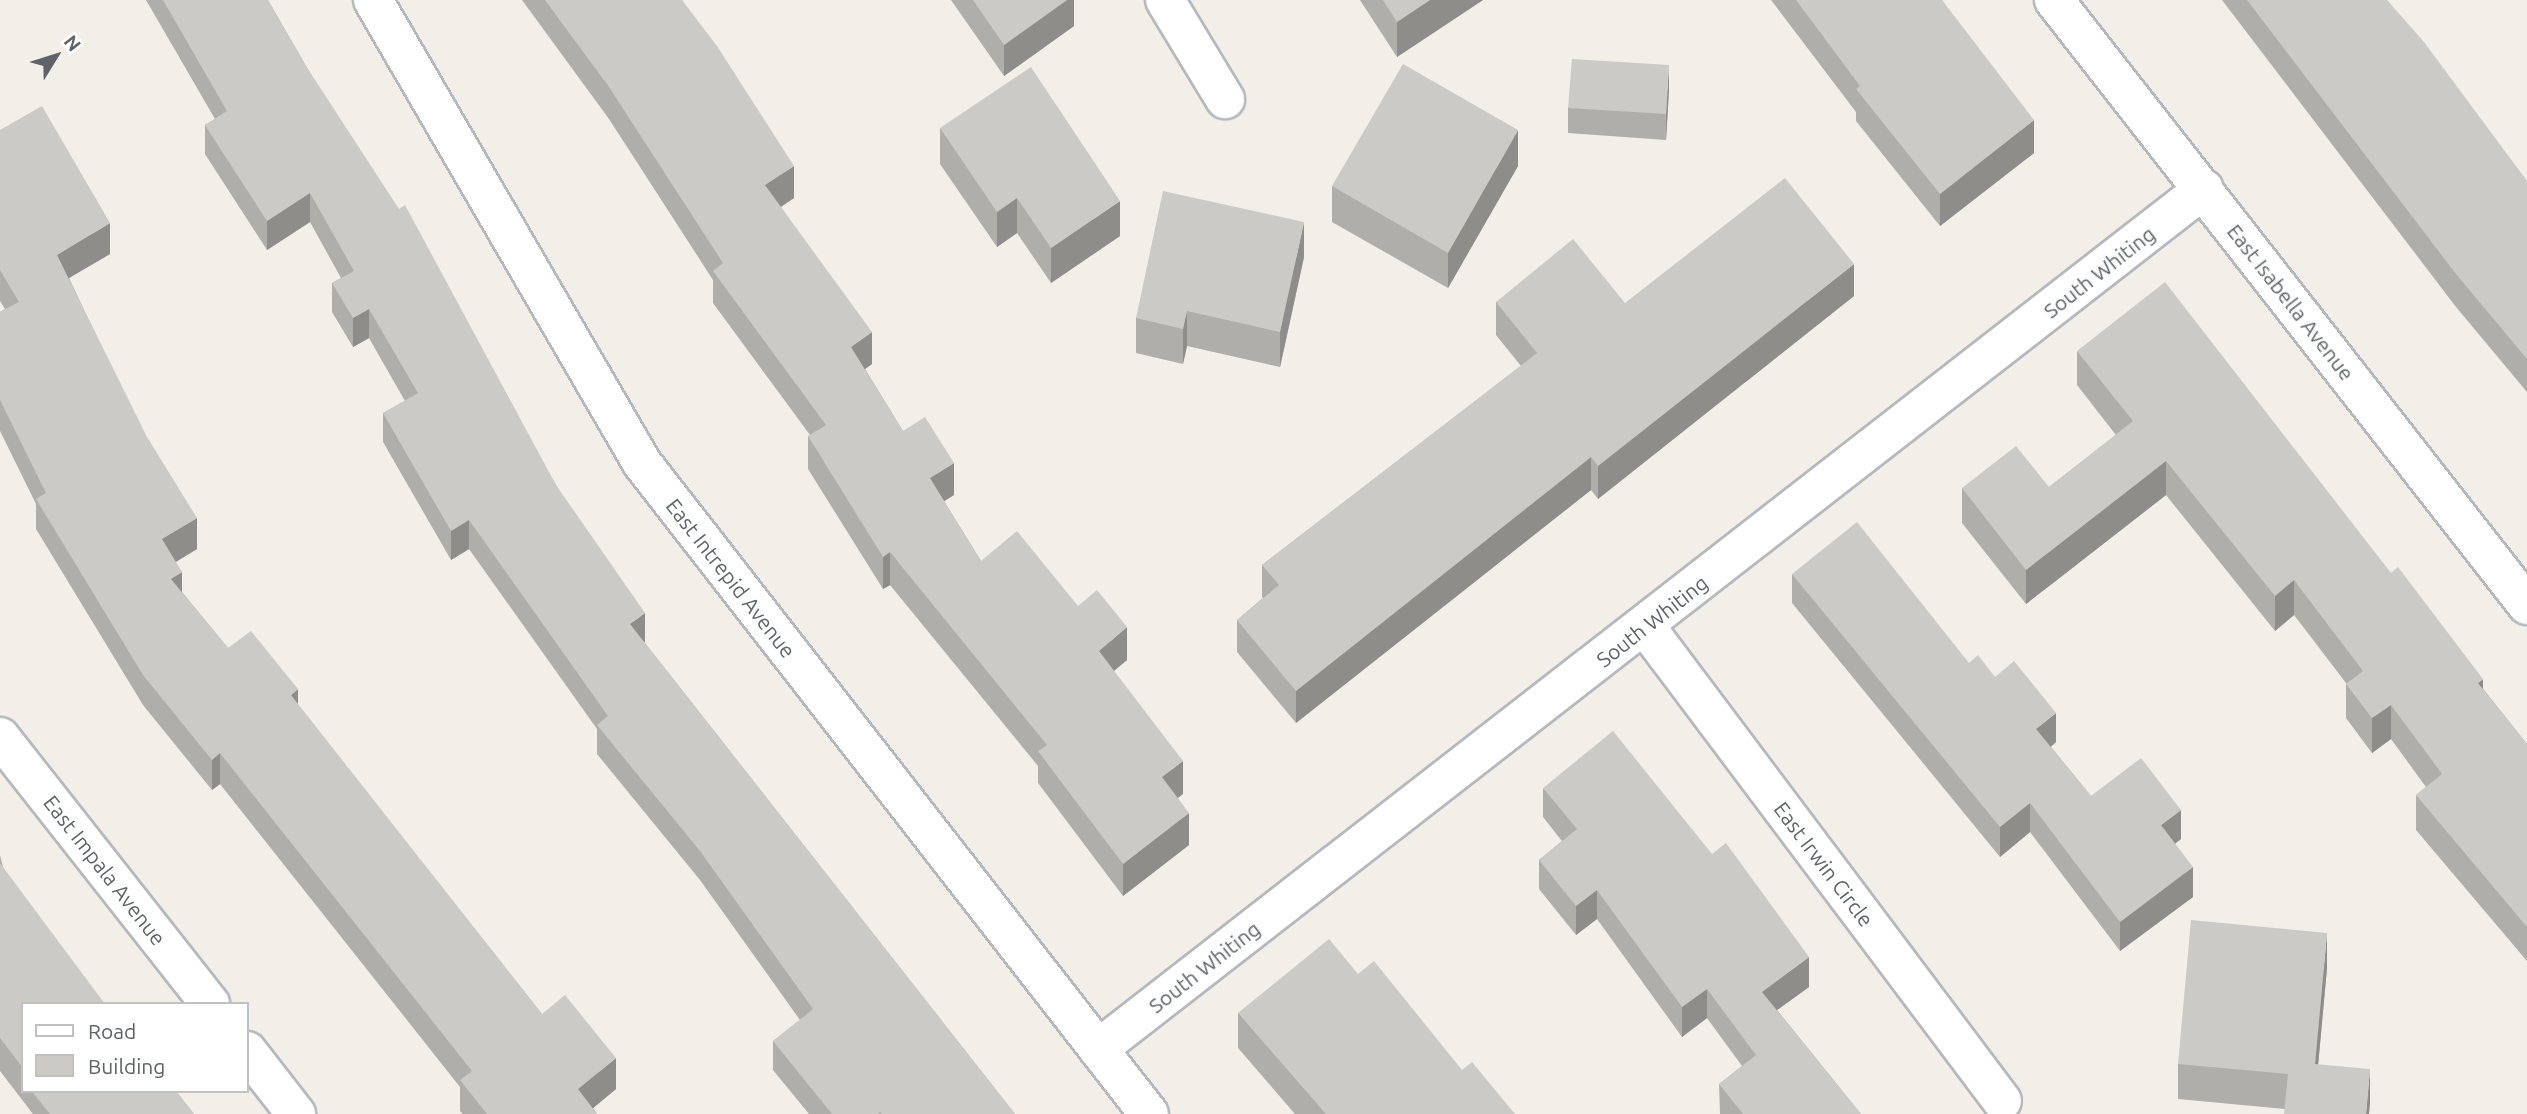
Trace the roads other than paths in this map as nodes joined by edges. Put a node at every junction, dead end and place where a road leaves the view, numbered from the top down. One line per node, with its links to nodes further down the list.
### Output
1 (373, 0): 10 (street, East Intrepid Avenue)
2 (1165, 0): 4 (street)
3 (2053, 0): 5 (street, East Isabella Avenue)
4 (1225, 99)
5 (2204, 190): 6 (street, East Isabella Avenue); 7 (street, South Whiting)
6 (2527, 605)
7 (1645, 626): 10 (street, South Whiting); 12 (street, East Irwin Circle)
8 (0, 737): 9 (street, East Impala Avenue)
9 (208, 1002)
10 (1098, 1049): 14 (street, East Intrepid Avenue)
11 (248, 1052): 13 (street)
12 (2002, 1101)
13 (296, 1114)
14 (1149, 1114)

